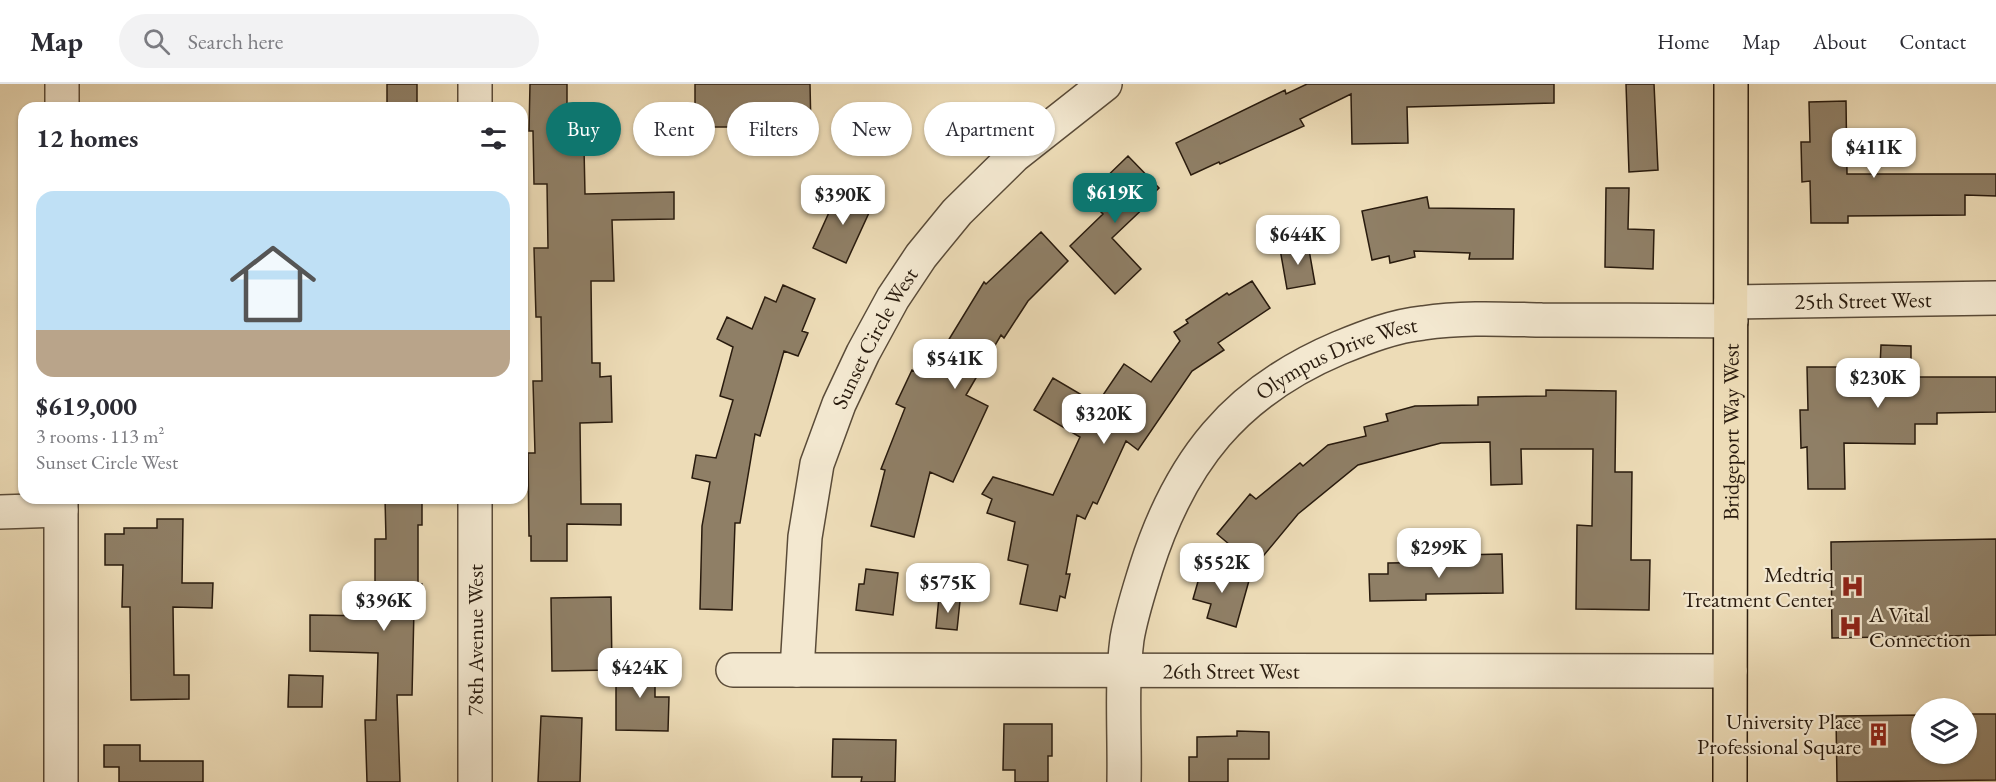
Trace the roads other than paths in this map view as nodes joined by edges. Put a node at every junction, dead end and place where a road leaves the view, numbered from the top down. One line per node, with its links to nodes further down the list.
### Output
1 (62, 84): 5 (street)
2 (476, 84): 6 (street)
3 (1105, 84): 13 (street, Sunset Circle West)
4 (1731, 84): 8 (main road, Bridgeport Way West)
5 (62, 102)
6 (476, 102)
7 (1996, 298): 8 (street, 25th Street West)
8 (1731, 312): 14 (street, Olympus Drive West); 15 (main road, Bridgeport Way West)
9 (61, 504): 11 (street); 16 (street)
10 (475, 504): 17 (street, 78th Avenue West)
11 (0, 512)
12 (733, 670): 13 (street, 26th Street West)
13 (797, 670): 14 (street, 26th Street West)
14 (1125, 670): 15 (street, 26th Street West); 18 (street, Olympus Drive West)
15 (1730, 671): 19 (main road, Bridgeport Way West)
16 (61, 782)
17 (475, 782)
18 (1124, 782)
19 (1730, 782)

